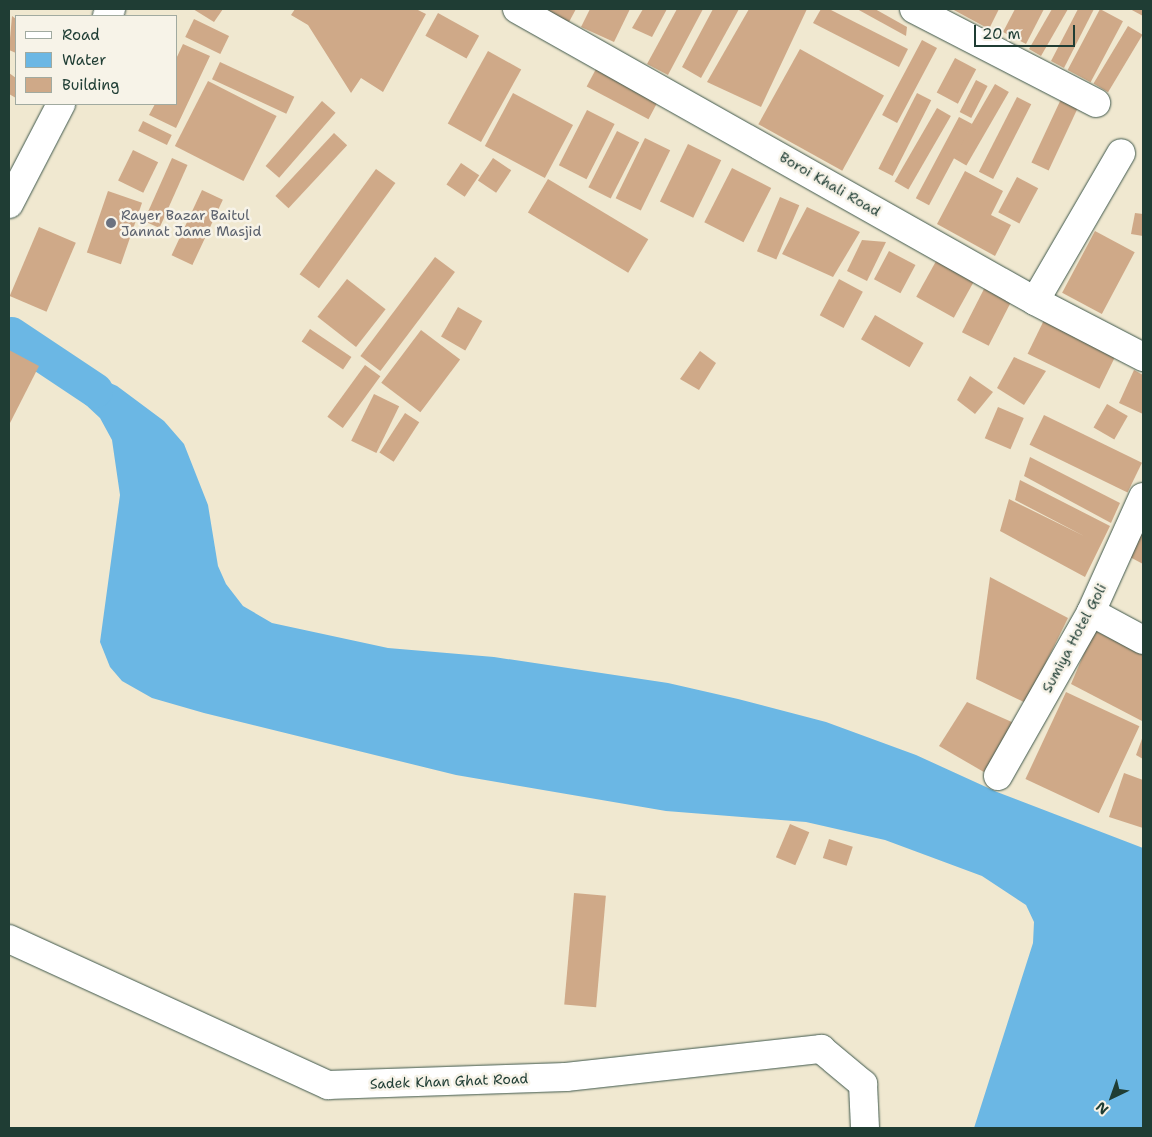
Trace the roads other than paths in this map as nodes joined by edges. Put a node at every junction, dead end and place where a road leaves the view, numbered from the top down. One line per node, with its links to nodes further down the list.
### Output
1 (518, 9): 7 (main road, Boroi Khali Road)
2 (914, 9): 3 (main road)
3 (1096, 103)
4 (60, 105): 6 (main road)
5 (1121, 153): 7 (main road)
6 (9, 204)
7 (1035, 301): 8 (main road, Boroi Khali Road)
8 (1143, 357)
9 (1143, 497): 10 (main road, Sumiya Hotel Goli)
10 (1091, 612): 11 (main road); 12 (main road, Sumiya Hotel Goli)
11 (1143, 640)
12 (998, 776)
13 (9, 939): 14 (main road, Sadek Khan Ghat Road)
14 (864, 1128)

